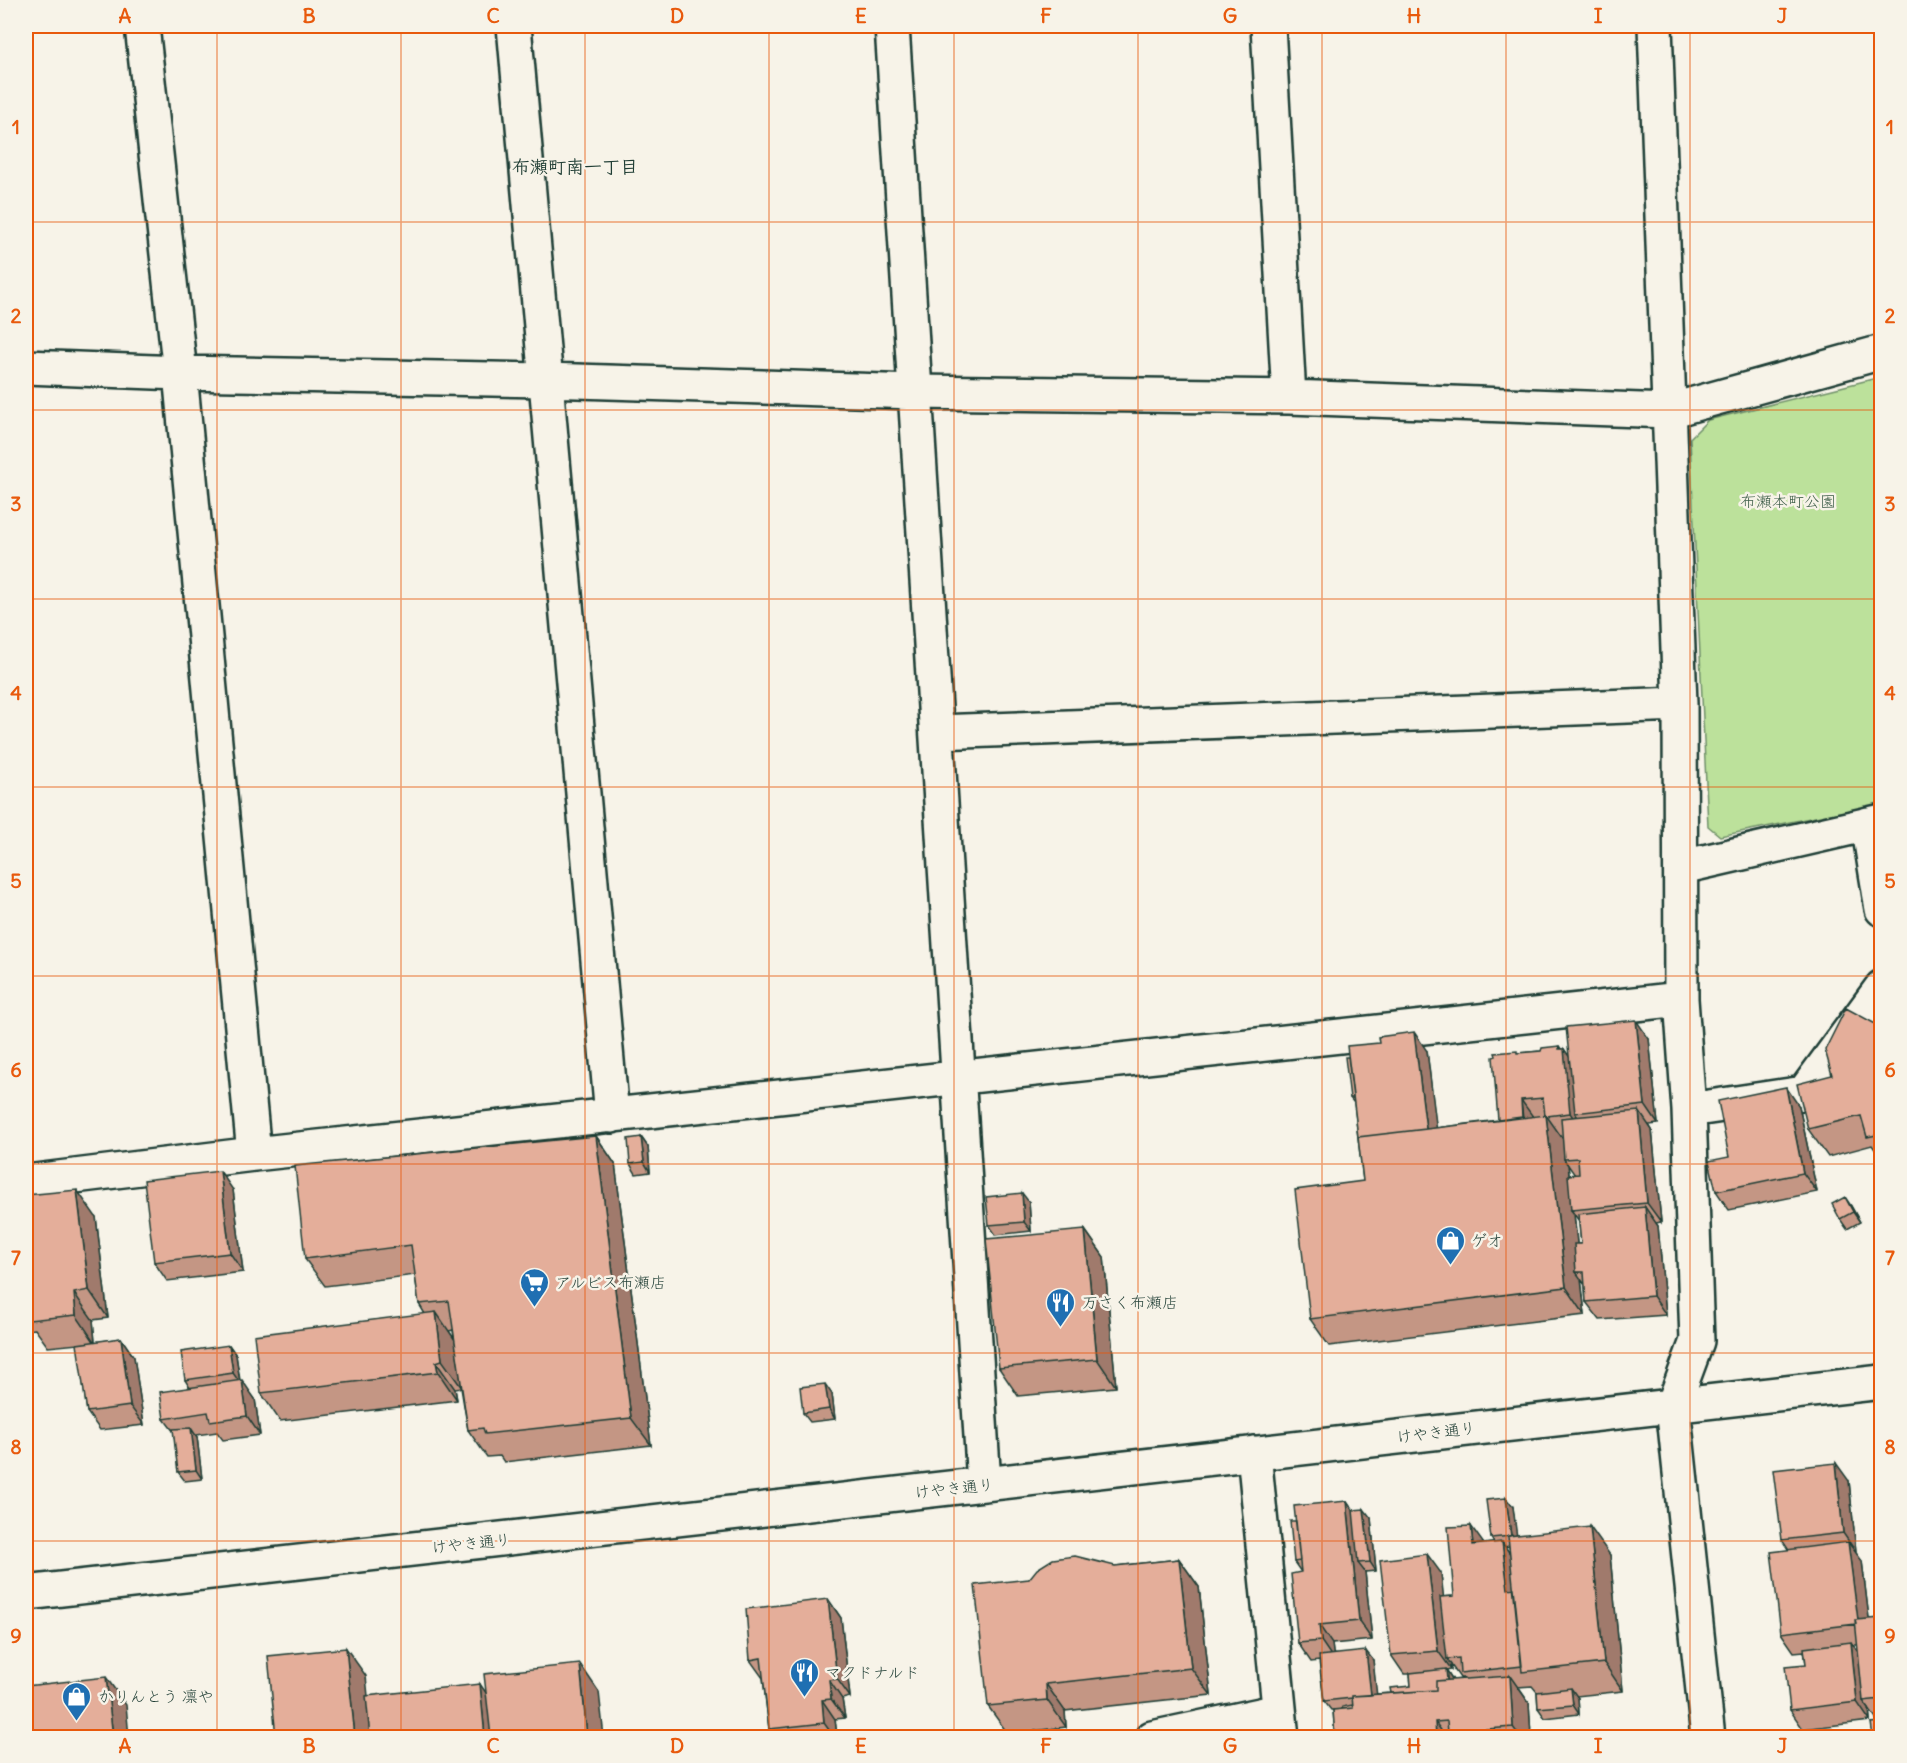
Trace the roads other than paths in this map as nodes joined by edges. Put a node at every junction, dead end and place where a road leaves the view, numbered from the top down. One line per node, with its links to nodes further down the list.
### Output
1 (142, 26): 8 (street)
2 (514, 26): 9 (street)
3 (892, 26): 10 (street)
4 (1269, 26): 11 (street)
5 (1656, 26): 12 (street)
6 (1881, 352): 12 (street)
7 (26, 367): 8 (street)
8 (180, 373): 9 (street); 23 (street)
9 (546, 380): 10 (street); 22 (street)
10 (915, 392): 11 (street); 14 (street)
11 (1289, 397): 12 (street)
12 (1669, 411): 13 (street)
13 (1680, 704): 14 (street); 16 (street)
14 (936, 732): 20 (street)
15 (1875, 822): 16 (street); 17 (street)
16 (1682, 867): 19 (street)
17 (1881, 909)
18 (1881, 987): 21 (street)
19 (1681, 999): 20 (street); 21 (street)
20 (958, 1078): 22 (street); 28 (street)
21 (1689, 1110): 26 (street)
22 (612, 1116): 23 (street)
23 (254, 1154): 24 (street)
24 (26, 1182)
25 (1881, 1382): 26 (street, けやき通り)
26 (1673, 1406): 27 (street, けやき通り); 32 (street)
27 (1254, 1453): 28 (street, けやき通り); 30 (street)
28 (984, 1484): 29 (street, けやき通り)
29 (26, 1593)
30 (1281, 1724): 31 (street)
31 (1152, 1737)
32 (1708, 1737)

